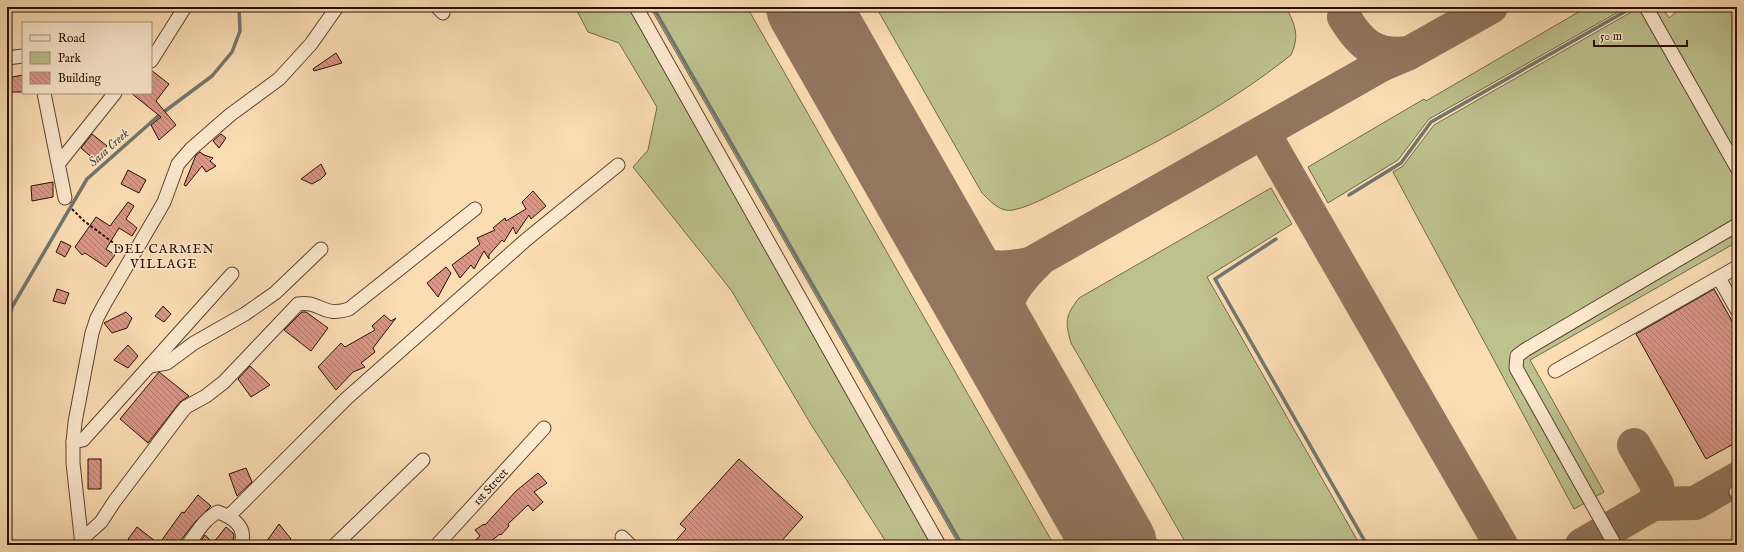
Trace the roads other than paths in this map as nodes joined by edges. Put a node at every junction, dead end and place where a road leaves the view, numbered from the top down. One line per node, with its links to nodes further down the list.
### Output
1 (185, 7): 7 (street)
2 (337, 7): 24 (street)
3 (636, 7): 32 (street)
4 (1646, 7): 12 (street)
5 (22, 56): 6 (street)
6 (7, 58)
7 (152, 59)
8 (44, 94): 10 (street)
9 (114, 94): 10 (street)
10 (59, 163): 13 (street)
11 (618, 165): 26 (street)
12 (1737, 168)
13 (67, 201)
14 (475, 209): 27 (street)
15 (1737, 225): 33 (street)
16 (321, 249): 21 (street)
17 (1737, 267): 19 (street)
18 (232, 274): 21 (street)
19 (1719, 278): 20 (street); 22 (street)
20 (1737, 310)
21 (150, 366): 24 (street)
22 (1555, 371)
23 (544, 428): 31 (street, 1st Street)
24 (73, 442): 27 (street)
25 (423, 460): 30 (street)
26 (229, 516): 28 (street); 29 (street)
27 (82, 542)
28 (188, 545)
29 (241, 545)
30 (335, 545)
31 (437, 545)
32 (939, 545)
33 (1615, 545)

